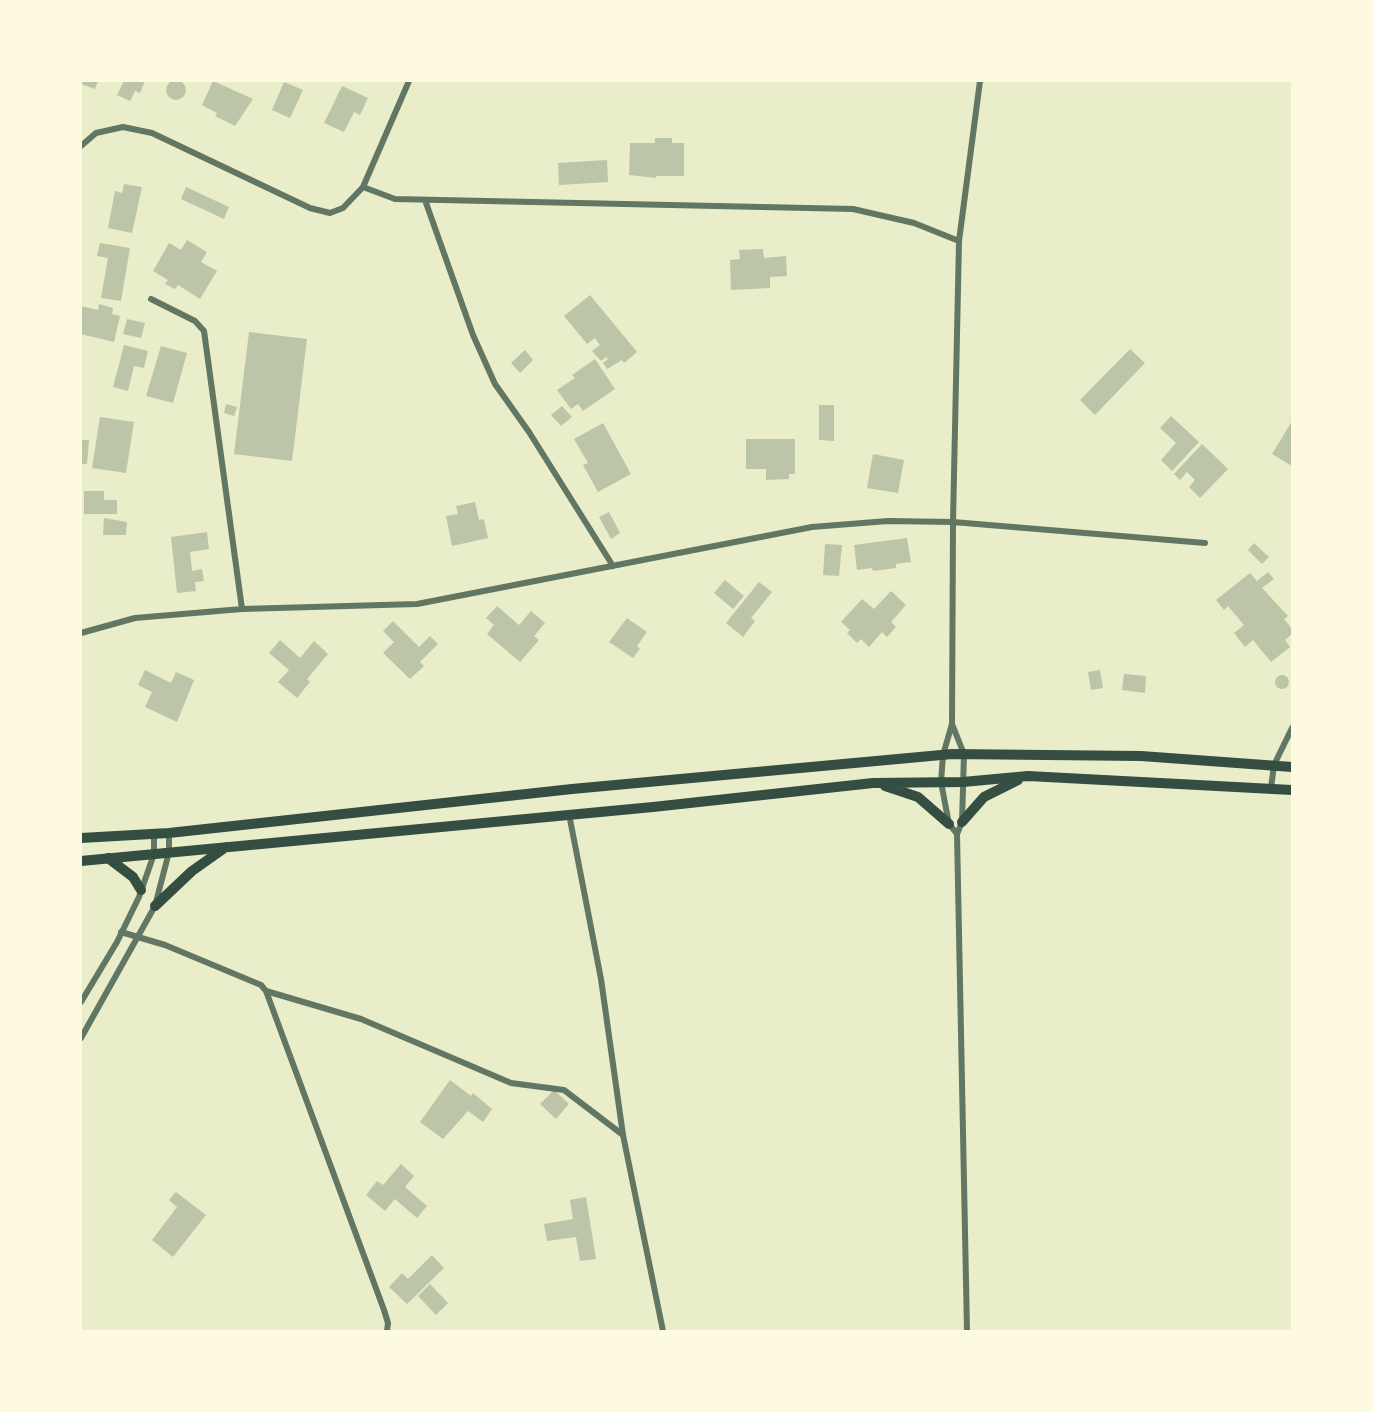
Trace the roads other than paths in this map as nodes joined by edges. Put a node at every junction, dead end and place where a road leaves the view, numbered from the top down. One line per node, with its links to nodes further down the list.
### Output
1 (409, 81): 4 (street)
2 (980, 81): 6 (street)
3 (81, 146): 4 (street)
4 (363, 187): 5 (street)
5 (425, 200): 6 (street); 10 (street)
6 (958, 241): 8 (street)
7 (151, 299): 11 (street)
8 (953, 522): 9 (street); 10 (street); 13 (street)
9 (1205, 543)
10 (613, 566): 11 (street)
11 (242, 609): 12 (street)
12 (81, 633)
13 (952, 724): 15 (street); 16 (street)
14 (1292, 728): 17 (street)
15 (964, 754): 16 (main road); 17 (main road); 21 (street)
16 (943, 755): 20 (street); 28 (main road)
17 (1274, 765): 18 (main road); 23 (street)
18 (1292, 767)
19 (1028, 776): 21 (main road); 23 (main road); 26 (main road)
20 (941, 782): 21 (main road); 22 (main road); 27 (street)
21 (963, 782): 26 (street)
22 (873, 783): 25 (main road); 27 (main road)
23 (1271, 788): 24 (main road)
24 (1292, 790)
25 (569, 814): 32 (main road); 44 (street)
26 (962, 822): 30 (street)
27 (950, 824): 30 (street)
28 (169, 832): 29 (main road); 33 (street)
29 (154, 834): 31 (main road); 34 (street)
30 (957, 834): 47 (street)
31 (81, 838)
32 (226, 846): 33 (main road); 38 (main road)
33 (169, 852): 34 (main road); 38 (street)
34 (154, 854): 35 (main road); 37 (street)
35 (108, 858): 36 (main road); 37 (main road)
36 (81, 861)
37 (141, 890): 39 (street)
38 (155, 906): 40 (street)
39 (122, 932): 40 (street); 42 (street)
40 (139, 937): 41 (street); 43 (street)
41 (266, 991): 44 (street); 45 (street)
42 (81, 1002)
43 (81, 1038)
44 (623, 1135): 46 (street)
45 (387, 1331)
46 (663, 1331)
47 (967, 1331)

